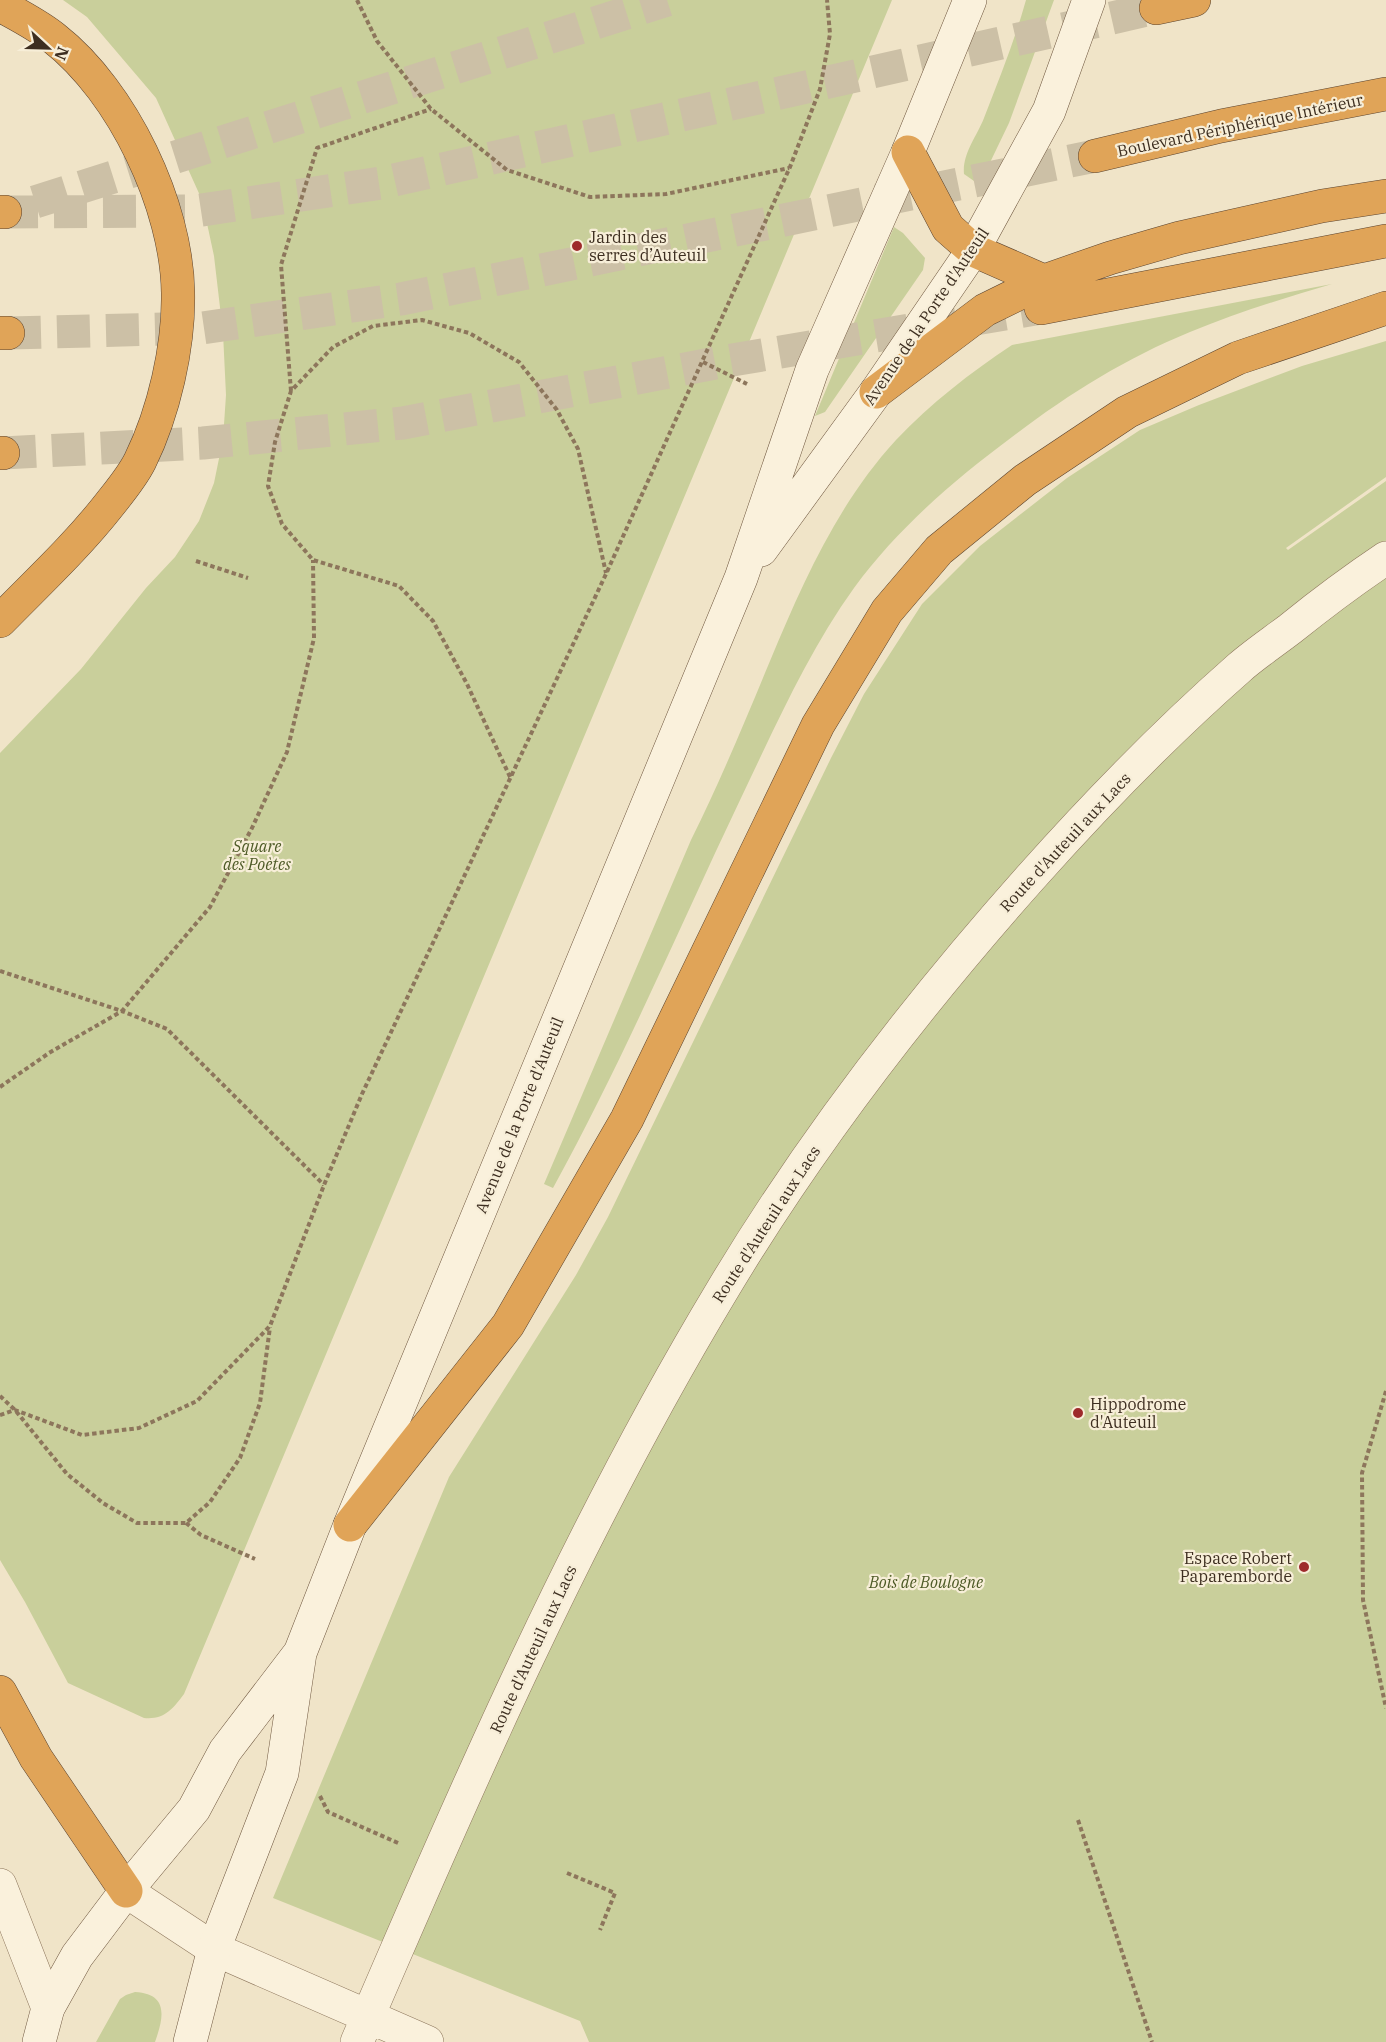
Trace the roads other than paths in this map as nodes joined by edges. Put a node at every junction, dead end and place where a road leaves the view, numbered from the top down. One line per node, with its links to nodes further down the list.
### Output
1 (970, 0): 7 (main road, Avenue de la Porte d'Auteuil)
2 (1089, 0): 11 (main road, Avenue de la Porte d'Auteuil)
3 (1194, 0): 5 (highway)
4 (0, 5): 17 (highway)
5 (1156, 8)
6 (1386, 94): 8 (highway, Boulevard Périphérique Intérieur)
7 (908, 152): 11 (highway); 16 (main road, Avenue de la Porte d'Auteuil)
8 (1095, 156)
9 (1386, 196): 12 (highway)
10 (1386, 241): 12 (highway)
11 (973, 249): 12 (highway); 14 (main road, Avenue de la Porte d'Auteuil)
12 (1043, 294): 14 (highway)
13 (1386, 308): 18 (highway)
14 (876, 392): 16 (main road, Avenue de la Porte d'Auteuil)
15 (1386, 558): 25 (main road, Route d'Auteuil aux Lacs)
16 (741, 578): 18 (main road, Avenue de la Porte d'Auteuil)
17 (0, 621)
18 (350, 1525): 19 (main road, Avenue de la Porte d'Auteuil)
19 (300, 1653): 22 (main road, Avenue de la Porte d'Auteuil); 23 (main road, Avenue de la Porte d'Auteuil)
20 (0, 1692): 22 (highway)
21 (0, 1885): 24 (main road)
22 (126, 1891): 23 (main road); 24 (main road, Avenue de la Porte d'Auteuil)
23 (214, 1949): 25 (main road); 27 (main road, Avenue de la Porte d'Auteuil)
24 (48, 2008): 26 (main road, Avenue de la Porte d'Auteuil)
25 (363, 2029): 28 (main road)
26 (39, 2042)
27 (190, 2042)
28 (427, 2042)

